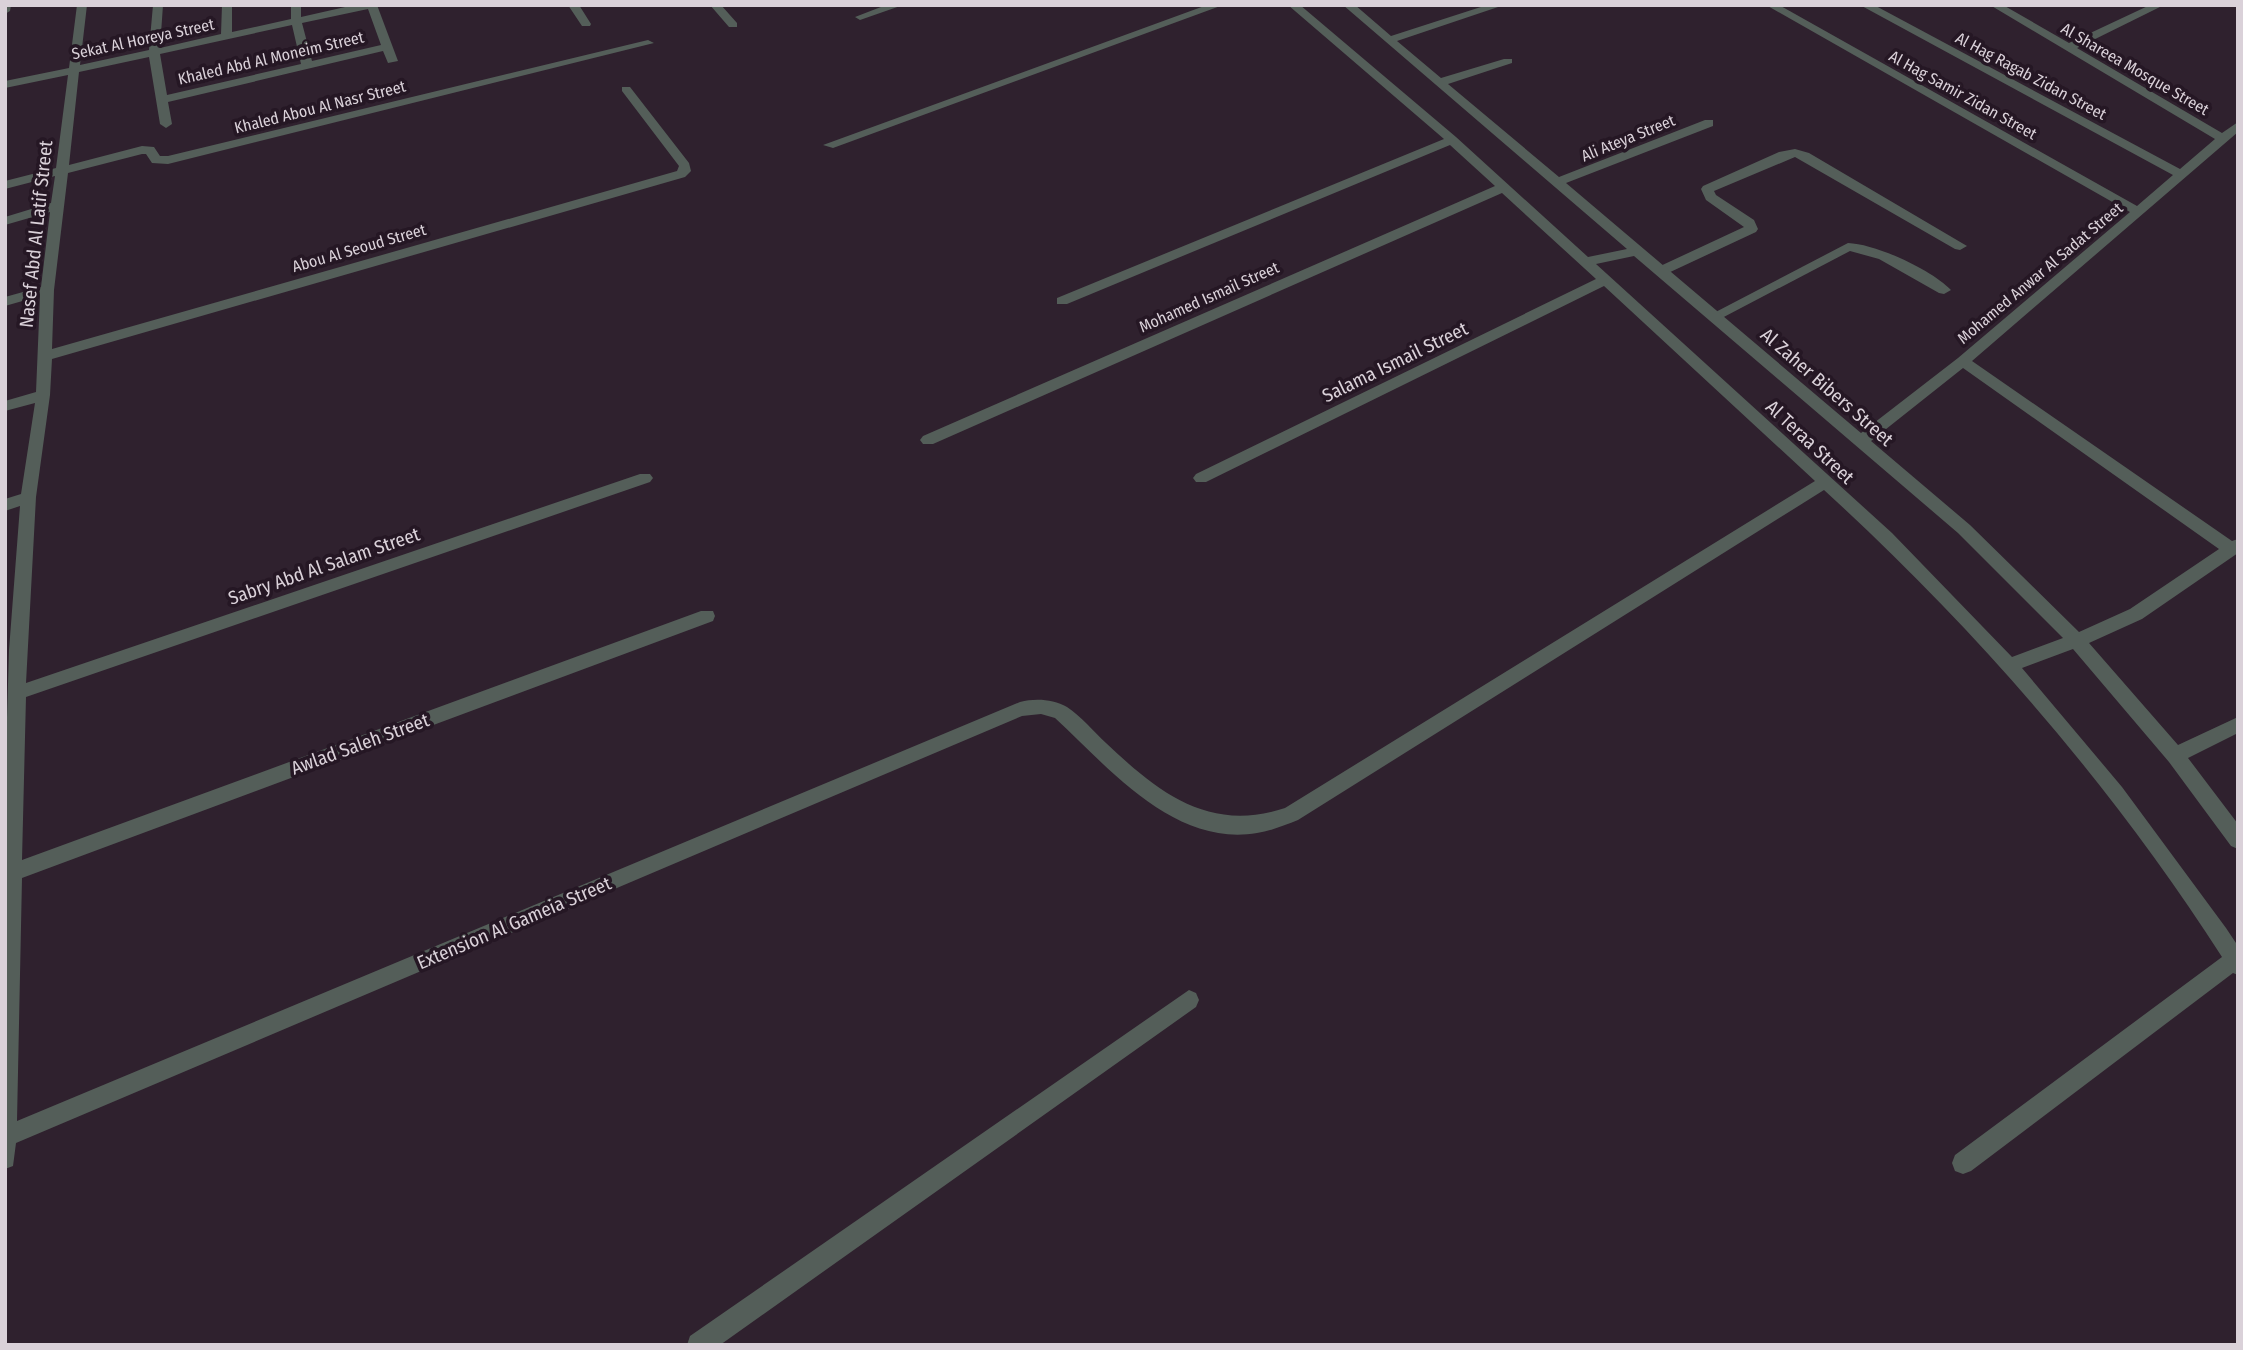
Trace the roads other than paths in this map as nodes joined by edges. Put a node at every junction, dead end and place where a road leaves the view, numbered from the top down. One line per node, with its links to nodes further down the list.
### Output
1 (6, 5): 18 (street)
2 (82, 5): 32 (street, Nasef Abd Al Latif Street)
3 (158, 5): 28 (street)
4 (227, 5): 23 (street)
5 (296, 5): 20 (street)
6 (371, 5): 20 (street, Sekat Al Horeya Street); 26 (street)
7 (573, 5): 21 (street)
8 (715, 5): 22 (street)
9 (898, 5): 19 (street)
10 (1218, 5): 42 (street)
11 (1293, 5): 41 (street, Al Teraa Street)
12 (1348, 5): 24 (street, Al Zaher Bibers Street)
13 (1499, 5): 24 (street)
14 (1771, 5): 49 (street, Al Hag Samir Zidan Street)
15 (1865, 5): 44 (street, Al Hag Ragab Zidan Street)
16 (1995, 5): 27 (street, Al Shareea Mosque Street)
17 (2159, 5): 27 (street)
18 (5, 11)
19 (860, 17)
20 (296, 22): 23 (street, Sekat Al Horeya Street); 31 (street)
21 (586, 24)
22 (733, 25)
23 (226, 37): 28 (street, Sekat Al Horeya Street)
24 (1389, 40): 33 (street, Al Zaher Bibers Street)
25 (648, 43): 43 (street, Khaled Abou Al Nasr Street)
26 (387, 47): 29 (street); 31 (street, Khaled Abd Al Moneim Street)
27 (2068, 48): 40 (street, Al Shareea Mosque Street)
28 (154, 52): 32 (street, Sekat Al Horeya Street); 36 (street)
29 (392, 61)
30 (1508, 61): 33 (street)
31 (307, 66): 36 (street, Khaled Abd Al Moneim Street)
32 (75, 70): 34 (street, Sekat Al Horeya Street); 43 (street, Nasef Abd Al Latif Street)
33 (1439, 83): 45 (street, Al Zaher Bibers Street)
34 (5, 85)
35 (626, 89): 61 (street, Abou Al Seoud Street)
36 (162, 100): 38 (street)
37 (1709, 122): 45 (street, Ali Ateya Street)
38 (166, 124)
39 (2238, 126): 40 (street, Mohamed Anwar Al Sadat Street)
40 (2224, 139): 44 (street, Mohamed Anwar Al Sadat Street)
41 (1452, 140): 47 (street, Al Teraa Street); 58 (street)
42 (829, 145)
43 (63, 170): 46 (street, Khaled Abou Al Nasr Street); 48 (street, Nasef Abd Al Latif Street)
44 (2183, 175): 49 (street, Mohamed Anwar Al Sadat Street)
45 (1558, 182): 52 (street, Al Zaher Bibers Street)
46 (5, 185)
47 (1504, 187): 53 (street, Al Teraa Street); 65 (street, Mohamed Ismail Street)
48 (59, 205): 50 (street); 56 (street, Nasef Abd Al Latif Street)
49 (2139, 212): 62 (street, Mohamed Anwar Al Sadat Street)
50 (5, 220)
51 (1960, 246): 54 (street)
52 (1638, 251): 53 (street); 54 (street, Al Zaher Bibers Street)
53 (1586, 262): 55 (street, Al Teraa Street)
54 (1661, 271): 60 (street, Al Zaher Bibers Street)
55 (1606, 281): 68 (street, Salama Ismail Street); 69 (street, Al Teraa Street)
56 (47, 290): 59 (street); 61 (street, Nasef Abd Al Latif Street)
57 (1944, 290): 60 (street)
58 (1062, 301)
59 (5, 302)
60 (1715, 316): 66 (street, Al Zaher Bibers Street)
61 (45, 356): 63 (street, Nasef Abd Al Latif Street)
62 (1963, 360): 66 (street, Mohamed Anwar Al Sadat Street); 72 (street)
63 (43, 394): 64 (street); 70 (street, Nasef Abd Al Latif Street)
64 (5, 407)
65 (928, 440)
66 (1861, 441): 74 (street, Al Zaher Bibers Street)
67 (645, 478): 77 (street, Sabry Abd Al Salam Street)
68 (1201, 478)
69 (1825, 482): 76 (street, Al Teraa Street); 87 (street, Extension Al Gameia Street)
70 (28, 497): 71 (street); 75 (street, Nasef Abd Al Latif Street)
71 (5, 505)
72 (2235, 547): 74 (street)
73 (707, 616): 82 (street, Awlad Saleh Street)
74 (2078, 640): 76 (street); 79 (street, Al Zaher Bibers Street)
75 (12, 653): 77 (street, Nasef Abd Al Latif Street)
76 (2010, 665): 84 (street, Al Teraa Street)
77 (17, 694): 80 (street, Nasef Abd Al Latif Street)
78 (2238, 724): 79 (street)
79 (2176, 754): 81 (street, Al Zaher Bibers Street)
80 (10, 823): 82 (street, Nasef Abd Al Latif Street)
81 (2238, 839)
82 (13, 872): 83 (street, Nasef Abd Al Latif Street)
83 (8, 917): 86 (street, Nasef Abd Al Latif Street)
84 (2236, 962): 89 (street)
85 (1189, 1000): 90 (street)
86 (6, 1095): 87 (street, Nasef Abd Al Latif Street)
87 (7, 1136): 88 (street, Nasef Abd Al Latif Street)
88 (5, 1158)
89 (1963, 1163)
90 (699, 1345)

